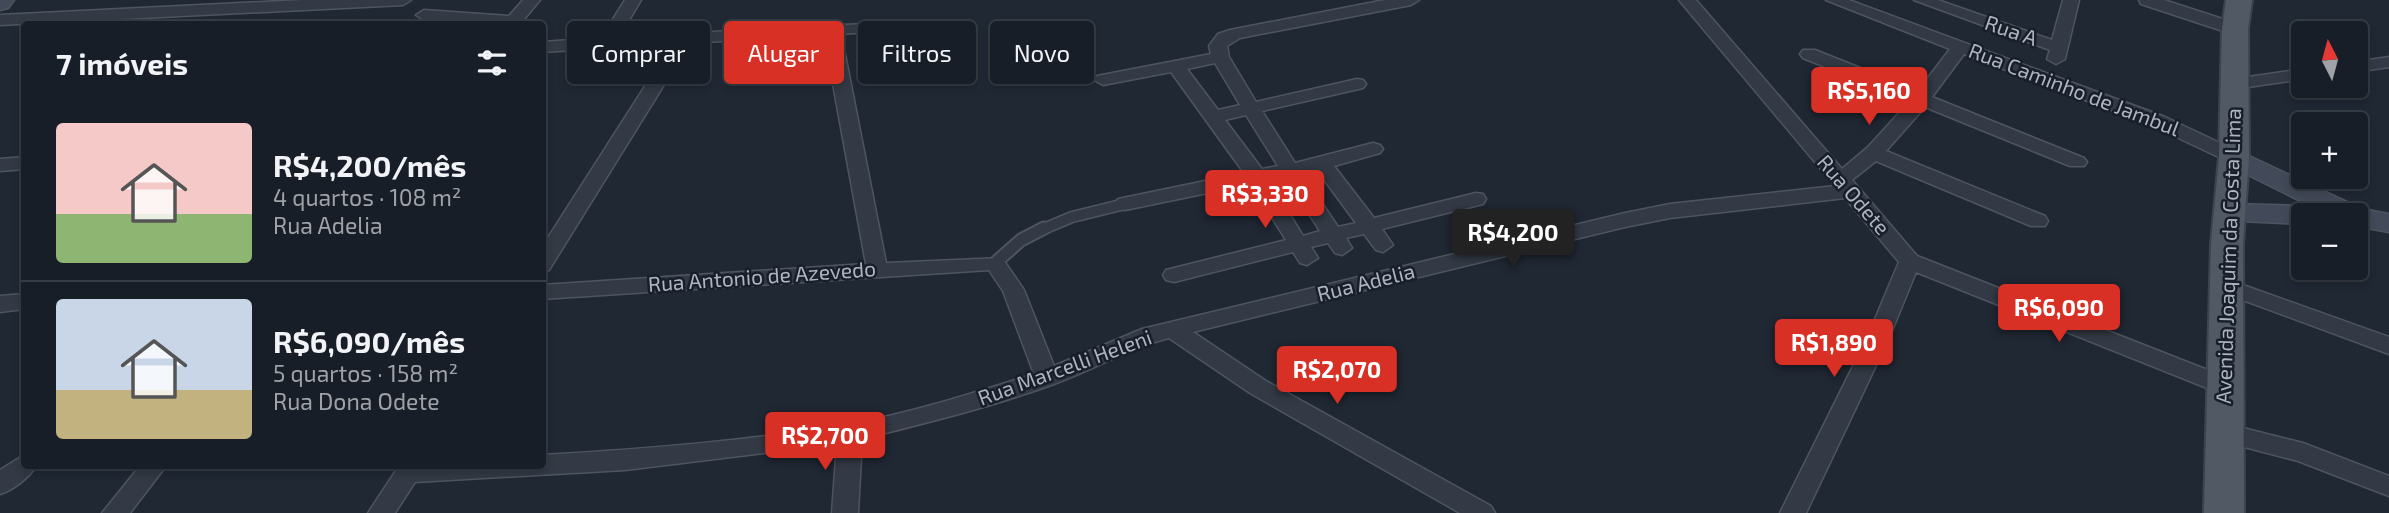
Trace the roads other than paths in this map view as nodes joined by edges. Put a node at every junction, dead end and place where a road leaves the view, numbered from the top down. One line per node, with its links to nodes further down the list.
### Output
1 (403, 0): 12 (street)
2 (439, 0): 15 (street)
3 (532, 0): 18 (street)
4 (633, 0): 19 (street)
5 (1411, 0): 24 (street)
6 (1687, 0): 46 (street, Rua Odete)
7 (1834, 0): 21 (street, Rua Caminho de Jambul)
8 (1922, 0): 11 (street, Rua A)
9 (2052, 0): 11 (street)
10 (2147, 0): 13 (street)
11 (2071, 3)
12 (201, 9): 14 (street); 16 (street)
13 (2237, 15): 33 (main road, Avenida Joaquim da Costa Lima)
14 (0, 20)
15 (420, 20): 17 (street)
16 (191, 21)
17 (451, 21)
18 (514, 21)
19 (620, 21)
20 (567, 46): 22 (street)
21 (1961, 46): 34 (street); 39 (street, Rua Caminho de Jambul)
22 (546, 47)
23 (1809, 54): 34 (street)
24 (1220, 57): 27 (street); 35 (street)
25 (2389, 62): 26 (street)
26 (2368, 65)
27 (1176, 66): 29 (street); 36 (street)
28 (2291, 76): 33 (street)
29 (1102, 80)
30 (655, 84): 59 (street)
31 (842, 84): 62 (street)
32 (1357, 84): 35 (street)
33 (2234, 84): 39 (main road, Avenida Joaquim da Costa Lima)
34 (1921, 100): 38 (street); 40 (street)
35 (1251, 107): 36 (street); 44 (street)
36 (1213, 117): 45 (street)
37 (1373, 149): 42 (street)
38 (1873, 153): 46 (street); 53 (street)
39 (2234, 157): 48 (main road); 50 (main road, Avenida Joaquim da Costa Lima)
40 (2077, 162)
41 (21, 163): 43 (street)
42 (1322, 163): 44 (street); 55 (street)
43 (0, 165)
44 (1290, 170): 45 (street); 56 (street)
45 (1257, 177): 49 (street); 58 (street)
46 (1844, 186): 60 (street, Rua Odete); 68 (street, Rua Adelia)
47 (1476, 199): 55 (street)
48 (2328, 203)
49 (1125, 204): 61 (lane)
50 (2229, 213): 51 (main road); 64 (main road, Avenida Joaquim da Costa Lima)
51 (2291, 215)
52 (2368, 219): 54 (main road)
53 (2039, 221)
54 (2389, 223)
55 (1367, 226): 56 (street); 57 (street)
56 (1338, 241): 58 (street)
57 (1383, 245)
58 (1303, 251): 63 (street)
59 (546, 259)
60 (1910, 261): 71 (street); 84 (street)
61 (989, 263): 62 (street, Rua Antonio de Azevedo); 70 (street)
62 (877, 269): 65 (street, Rua Antonio de Azevedo)
63 (1174, 275)
64 (2229, 287): 69 (street); 71 (main road, Avenida Joaquim da Costa Lima)
65 (546, 292)
66 (21, 302): 67 (street)
67 (0, 304)
68 (1173, 330): 70 (street, Rua Marcelli Heleni); 83 (street)
69 (2389, 346)
70 (1047, 378): 73 (street, Rua Marcelli Heleni)
71 (2225, 386): 72 (main road, Avenida Joaquim da Costa Lima)
72 (2223, 432): 79 (street); 85 (main road, Avenida Joaquim da Costa Lima)
73 (850, 433): 74 (street, Rua Marcelli Heleni); 82 (street)
74 (546, 465)
75 (21, 467): 78 (street)
76 (152, 469): 80 (street)
77 (410, 469): 81 (street)
78 (0, 484)
79 (2389, 486)
80 (115, 513)
81 (381, 513)
82 (845, 513)
83 (1482, 513)
84 (1793, 513)
85 (2224, 513)

